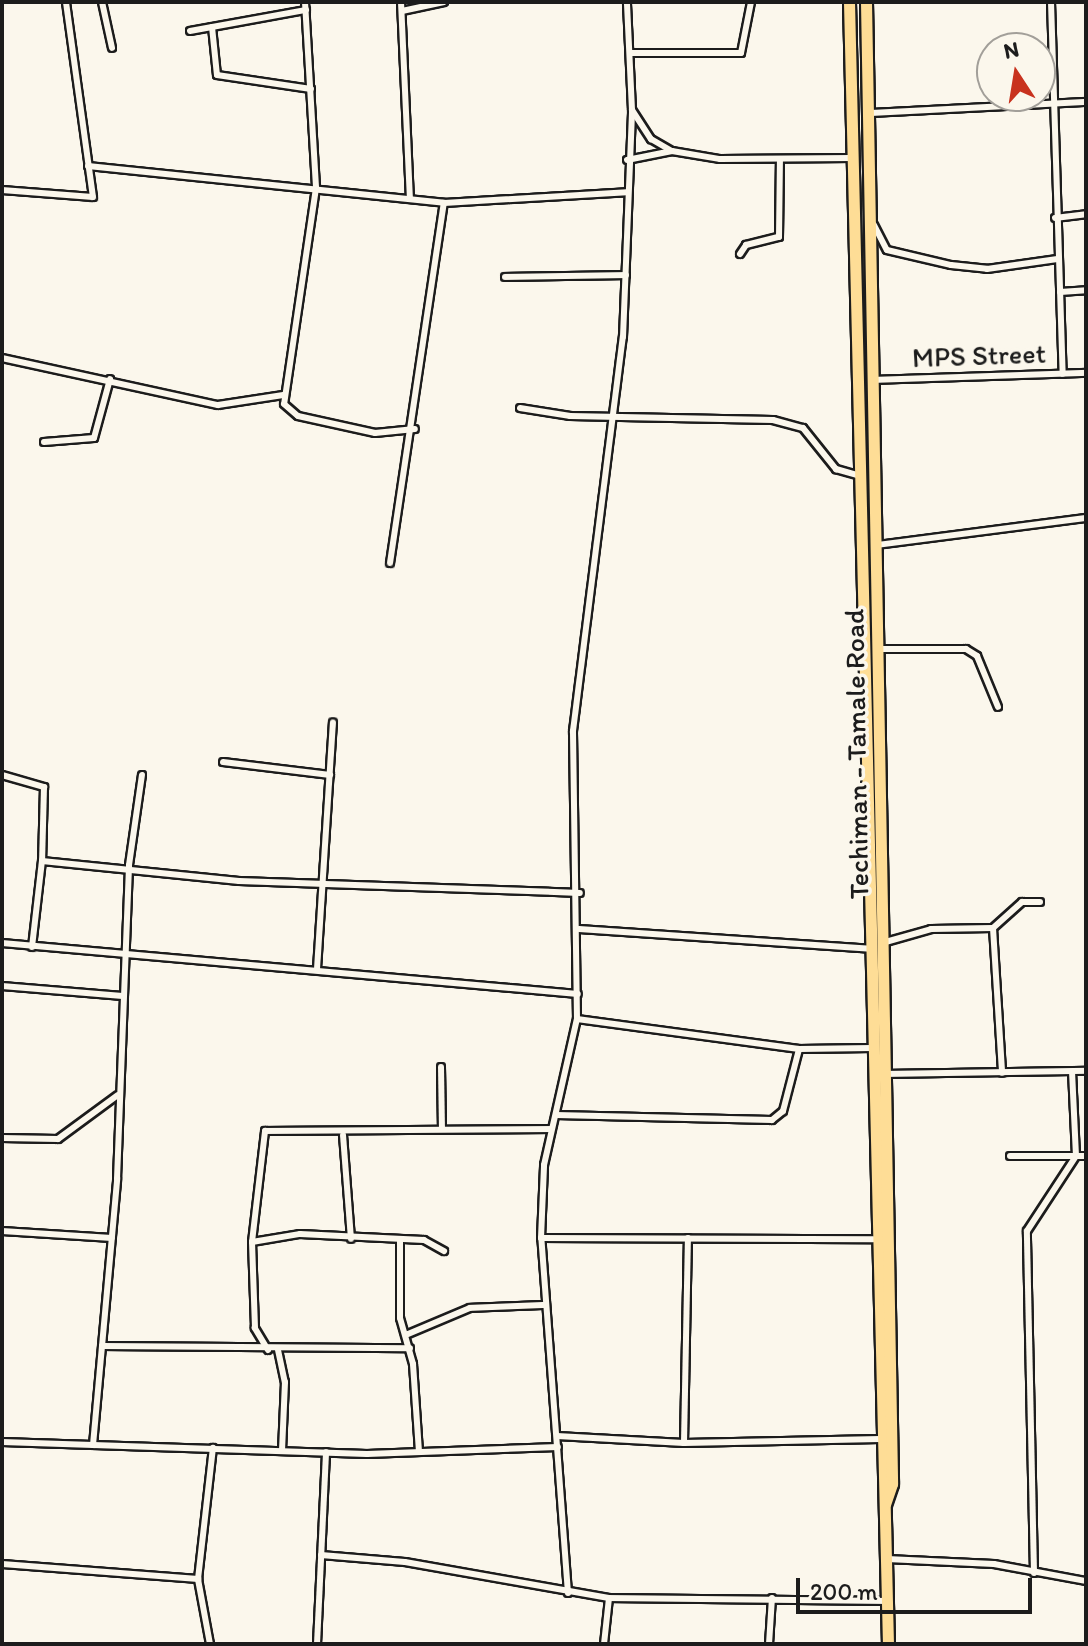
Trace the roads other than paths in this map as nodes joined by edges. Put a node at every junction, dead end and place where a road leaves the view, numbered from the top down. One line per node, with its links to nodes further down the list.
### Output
1 (77, 2): 10 (street)
2 (102, 2): 16 (street)
3 (401, 2): 12 (street)
4 (444, 2): 12 (street)
5 (627, 2): 17 (street)
6 (751, 2): 17 (street)
7 (849, 2): 26 (highway, Techiman - Tamale Road)
8 (866, 2): 24 (highway, Techiman - Tamale Road)
9 (1051, 2): 15 (street)
10 (67, 3): 30 (street)
11 (306, 6): 13 (street); 18 (street)
12 (402, 11): 34 (street)
13 (212, 27): 14 (street); 18 (street)
14 (190, 31)
15 (1051, 32)
16 (112, 48)
17 (630, 53): 22 (street)
18 (311, 89): 31 (street)
19 (1086, 102): 20 (street)
20 (1056, 103)
21 (976, 107): 24 (street)
22 (632, 110): 25 (street); 29 (street)
23 (1050, 112): 38 (street)
24 (869, 113): 27 (highway, Techiman - Tamale Road)
25 (672, 151): 28 (street); 29 (street)
26 (852, 158): 27 (highway); 28 (street); 55 (highway, Techiman - Tamale Road)
27 (868, 158): 36 (highway, Techiman - Tamale Road)
28 (780, 159): 39 (street)
29 (627, 160): 33 (street)
30 (88, 166): 31 (street); 32 (street)
31 (316, 188): 34 (street); 50 (street)
32 (2, 190)
33 (627, 192): 35 (street); 41 (street)
34 (410, 199): 35 (street)
35 (444, 203): 53 (street)
36 (871, 214): 40 (street); 49 (highway, Techiman - Tamale Road)
37 (1086, 214): 38 (street)
38 (1055, 218): 40 (street)
39 (740, 254)
40 (1057, 259): 44 (street)
41 (626, 275): 42 (street); 52 (street)
42 (505, 277)
43 (1086, 290): 44 (street)
44 (1060, 292): 47 (street)
45 (2, 358): 48 (street)
46 (1086, 373): 47 (street, MPS Street)
47 (1063, 374): 49 (street, MPS Street)
48 (110, 379): 50 (street); 54 (street)
49 (873, 380): 57 (highway, Techiman - Tamale Road)
50 (283, 395): 53 (street)
51 (520, 408): 52 (street)
52 (615, 414): 55 (street); 69 (street)
53 (415, 429): 58 (street)
54 (44, 442)
55 (861, 476): 76 (highway, Techiman - Tamale Road)
56 (1086, 518): 57 (street)
57 (877, 545): 59 (highway, Techiman - Tamale Road)
58 (390, 563)
59 (880, 649): 60 (street); 74 (highway, Techiman - Tamale Road)
60 (998, 707)
61 (333, 723): 65 (street)
62 (223, 762): 65 (street)
63 (2, 775): 66 (street)
64 (142, 775): 67 (street)
65 (330, 775): 68 (street)
66 (42, 861): 67 (street); 75 (street)
67 (129, 865): 68 (street); 77 (street)
68 (324, 884): 69 (street); 78 (street)
69 (580, 893): 72 (street)
70 (1040, 902): 71 (street)
71 (993, 928): 74 (street); 88 (street)
72 (579, 929): 76 (street); 80 (street)
73 (2, 943): 75 (street)
74 (882, 943): 89 (highway, Techiman - Tamale Road)
75 (32, 947): 77 (street)
76 (870, 949): 83 (highway, Techiman - Tamale Road)
77 (124, 955): 78 (street); 81 (street)
78 (317, 969): 80 (street)
79 (2, 986): 81 (street)
80 (578, 994): 82 (street)
81 (123, 996): 90 (street)
82 (577, 1019): 84 (street); 91 (street)
83 (872, 1048): 84 (street); 104 (highway, Techiman - Tamale Road)
84 (799, 1049): 91 (street)
85 (441, 1067): 92 (street)
86 (1086, 1071): 87 (street)
87 (1072, 1072): 88 (street); 97 (street)
88 (1002, 1073): 89 (street)
89 (885, 1074): 124 (highway, Techiman - Tamale Road)
90 (118, 1095): 95 (street); 100 (street)
91 (556, 1115): 93 (street)
92 (442, 1129): 93 (street); 94 (street)
93 (551, 1129): 101 (street)
94 (343, 1135): 103 (street); 106 (street)
95 (2, 1138)
96 (1010, 1156): 97 (street)
97 (1076, 1156): 98 (street); 128 (street)
98 (1086, 1156)
99 (2, 1231): 100 (street)
100 (112, 1238): 110 (street)
101 (541, 1238): 102 (street); 108 (street)
102 (688, 1238): 104 (street); 117 (street)
103 (351, 1239): 105 (street); 106 (street)
104 (873, 1239): 115 (highway, Techiman - Tamale Road)
105 (400, 1240): 107 (street); 109 (street)
106 (252, 1242): 112 (street)
107 (444, 1251)
108 (546, 1305): 109 (street); 114 (street)
109 (408, 1334): 111 (street)
110 (102, 1346): 112 (street); 118 (street)
111 (410, 1348): 113 (street); 123 (street)
112 (268, 1350): 113 (street)
113 (278, 1350): 121 (street)
114 (557, 1436): 117 (street); 119 (street)
115 (880, 1439): 117 (street); 124 (highway, Techiman - Tamale Road)
116 (2, 1442): 118 (street)
117 (684, 1443)
118 (93, 1445): 120 (street)
119 (558, 1447): 123 (street); 131 (street)
120 (213, 1448): 121 (street); 129 (street)
121 (282, 1451): 122 (street)
122 (326, 1452): 123 (street); 125 (street)
123 (419, 1452)
124 (885, 1504): 126 (highway, Techiman - Tamale Road)
125 (321, 1555): 131 (street); 136 (street)
126 (887, 1559): 128 (street); 134 (highway, Techiman - Tamale Road)
127 (2, 1564): 129 (street)
128 (1034, 1573): 130 (street)
129 (198, 1579): 135 (street)
130 (1086, 1581)
131 (568, 1593): 132 (street)
132 (609, 1598): 133 (street); 137 (street)
133 (772, 1598): 134 (street); 138 (street)
134 (887, 1601): 139 (highway, Techiman - Tamale Road)
135 (210, 1644)
136 (317, 1644)
137 (604, 1644)
138 (769, 1644)
139 (888, 1644)

